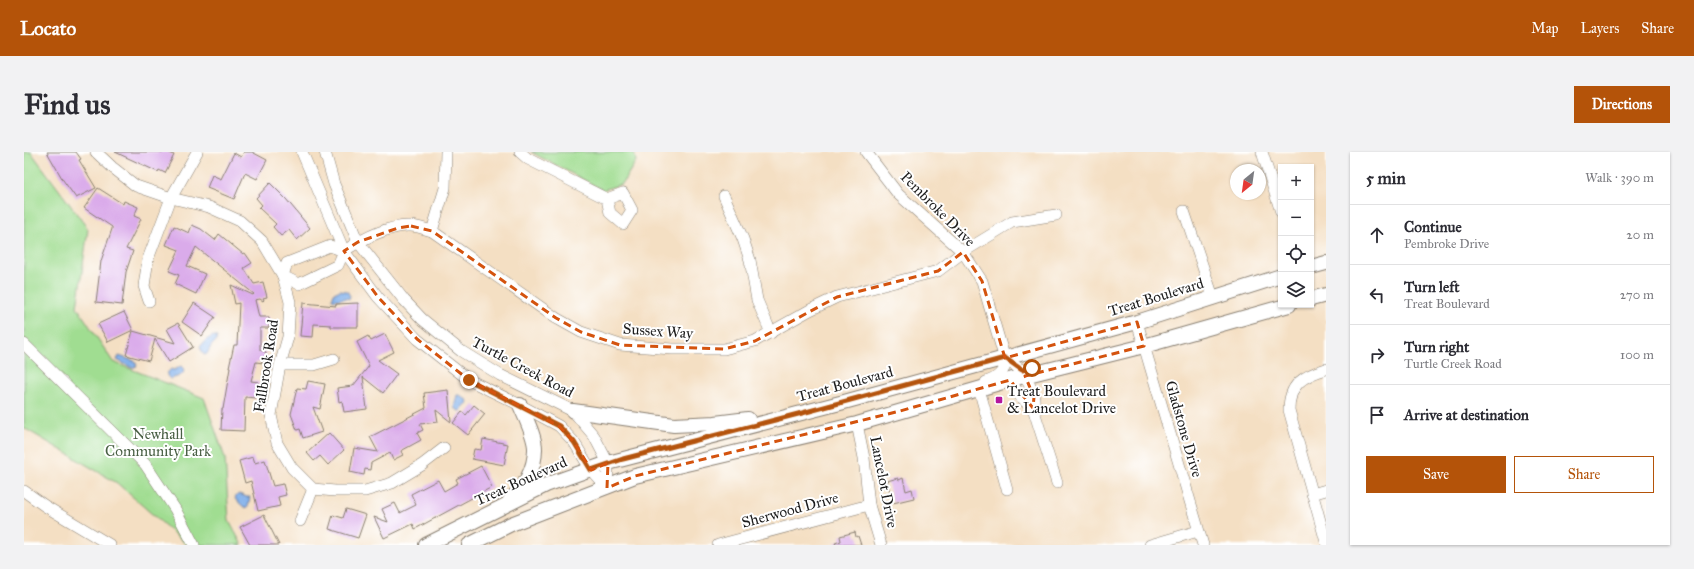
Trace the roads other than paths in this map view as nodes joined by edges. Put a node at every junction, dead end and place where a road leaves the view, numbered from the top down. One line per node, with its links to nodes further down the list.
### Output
1 (96, 152): 10 (street, Fallbrook Road)
2 (197, 152): 10 (street)
3 (302, 152): 17 (street)
4 (325, 152): 16 (street, Turtle Creek Road)
5 (446, 152): 15 (street)
6 (520, 152): 11 (street)
7 (868, 152): 18 (street, Pembroke Drive)
8 (1262, 152): 12 (street)
9 (724, 196): 29 (street)
10 (171, 198): 21 (street, Fallbrook Road); 26 (street)
11 (607, 199)
12 (1278, 203)
13 (1184, 211): 24 (street)
14 (1056, 215): 18 (street, Sussex Way)
15 (432, 231): 16 (street, Sussex Way); 29 (street, Sussex Way)
16 (358, 242): 17 (street, Sussex Way); 43 (street, Turtle Creek Road)
17 (344, 251): 21 (street); 21 (street); 40 (street)
18 (963, 252): 29 (street, Sussex Way); 33 (street, Pembroke Drive)
19 (1326, 263): 20 (main road)
20 (1314, 266)
21 (283, 276): 34 (street, Fallbrook Road)
22 (1278, 277): 24 (main road, Treat Boulevard)
23 (1326, 295): 25 (main road)
24 (1214, 297): 28 (main road, Treat Boulevard)
25 (1314, 298)
26 (150, 301)
27 (1278, 308): 31 (main road)
28 (1137, 322): 31 (street, Gladstone Drive); 33 (main road, Treat Boulevard)
29 (771, 333)
30 (24, 344): 62 (street)
31 (1144, 346): 35 (main road); 59 (street, Gladstone Drive)
32 (334, 358): 34 (street)
33 (1005, 358): 35 (street); 42 (street); 44 (main road, Treat Boulevard)
34 (280, 365): 51 (street, Fallbrook Road)
35 (1057, 368): 37 (main road)
36 (1326, 369): 55 (street)
37 (1025, 376): 38 (main road); 41 (street)
38 (1010, 380): 39 (main road); 41 (street)
39 (979, 389): 42 (main road); 52 (street)
40 (520, 405): 48 (street); 57 (main road)
41 (1033, 408): 49 (street)
42 (905, 410): 45 (main road)
43 (573, 411): 44 (main road); 47 (street, Turtle Creek Road)
44 (806, 412): 47 (main road, Treat Boulevard)
45 (857, 424): 50 (main road); 56 (street, Lancelot Drive)
46 (444, 448): 51 (street)
47 (608, 464): 48 (main road, Treat Boulevard); 50 (street, Turtle Creek Road)
48 (591, 470): 50 (street); 57 (main road, Treat Boulevard)
49 (1057, 483)
50 (608, 488): 64 (main road)
51 (313, 489): 58 (street)
52 (1007, 489)
53 (1326, 490): 55 (street)
54 (24, 491): 61 (street)
55 (1312, 494): 60 (street)
56 (869, 505): 65 (street, Sherwood Drive); 66 (street, Lancelot Drive)
57 (504, 506): 63 (main road, Treat Boulevard)
58 (300, 521)
59 (1198, 531): 67 (street); 68 (street, Gladstone Drive)
60 (1326, 542)
61 (110, 545)
62 (194, 545)
63 (426, 545)
64 (469, 545)
65 (718, 545)
66 (881, 545)
67 (1150, 545)
68 (1202, 545)

